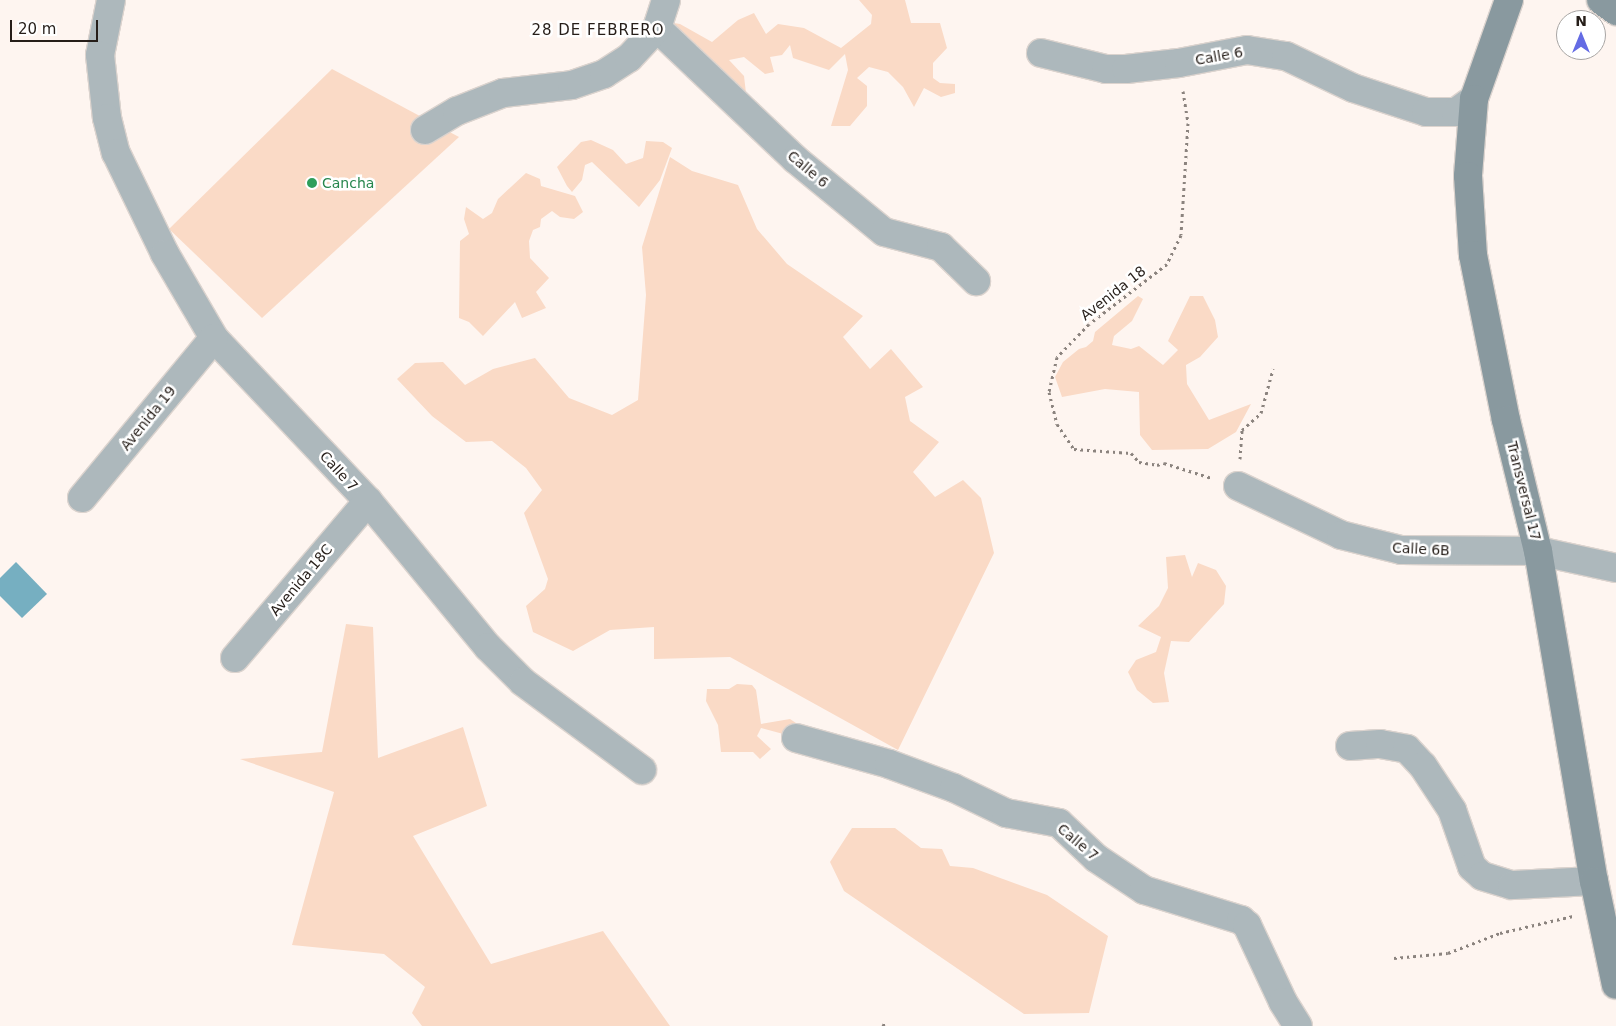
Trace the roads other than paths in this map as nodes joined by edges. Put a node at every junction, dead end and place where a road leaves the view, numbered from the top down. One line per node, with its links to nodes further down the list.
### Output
1 (111, 0): 11 (street, Calle 7)
2 (666, 0): 6 (street)
3 (1509, 0): 8 (main road, Transversal 17)
4 (1600, 0): 5 (main road)
5 (1616, 11)
6 (657, 28): 9 (street); 10 (street, Calle 6)
7 (1040, 53): 8 (street, Calle 6)
8 (1474, 99): 15 (main road, Transversal 17)
9 (425, 130)
10 (976, 281)
11 (214, 338): 13 (street, Avenida 19); 14 (street, Calle 7)
12 (1238, 486): 15 (street, Calle 6B)
13 (82, 498)
14 (368, 501): 17 (street, Avenida 18C); 20 (street, Calle 7)
15 (1538, 551): 16 (street, Calle 6B); 21 (main road, Transversal 17)
16 (1616, 568)
17 (235, 658)
18 (796, 738): 24 (street, Calle 7)
19 (1350, 746): 21 (street)
20 (642, 770)
21 (1594, 882): 22 (main road, Transversal 17)
22 (1608, 909): 23 (main road, Transversal 17)
23 (1616, 985)
24 (1298, 1026)

